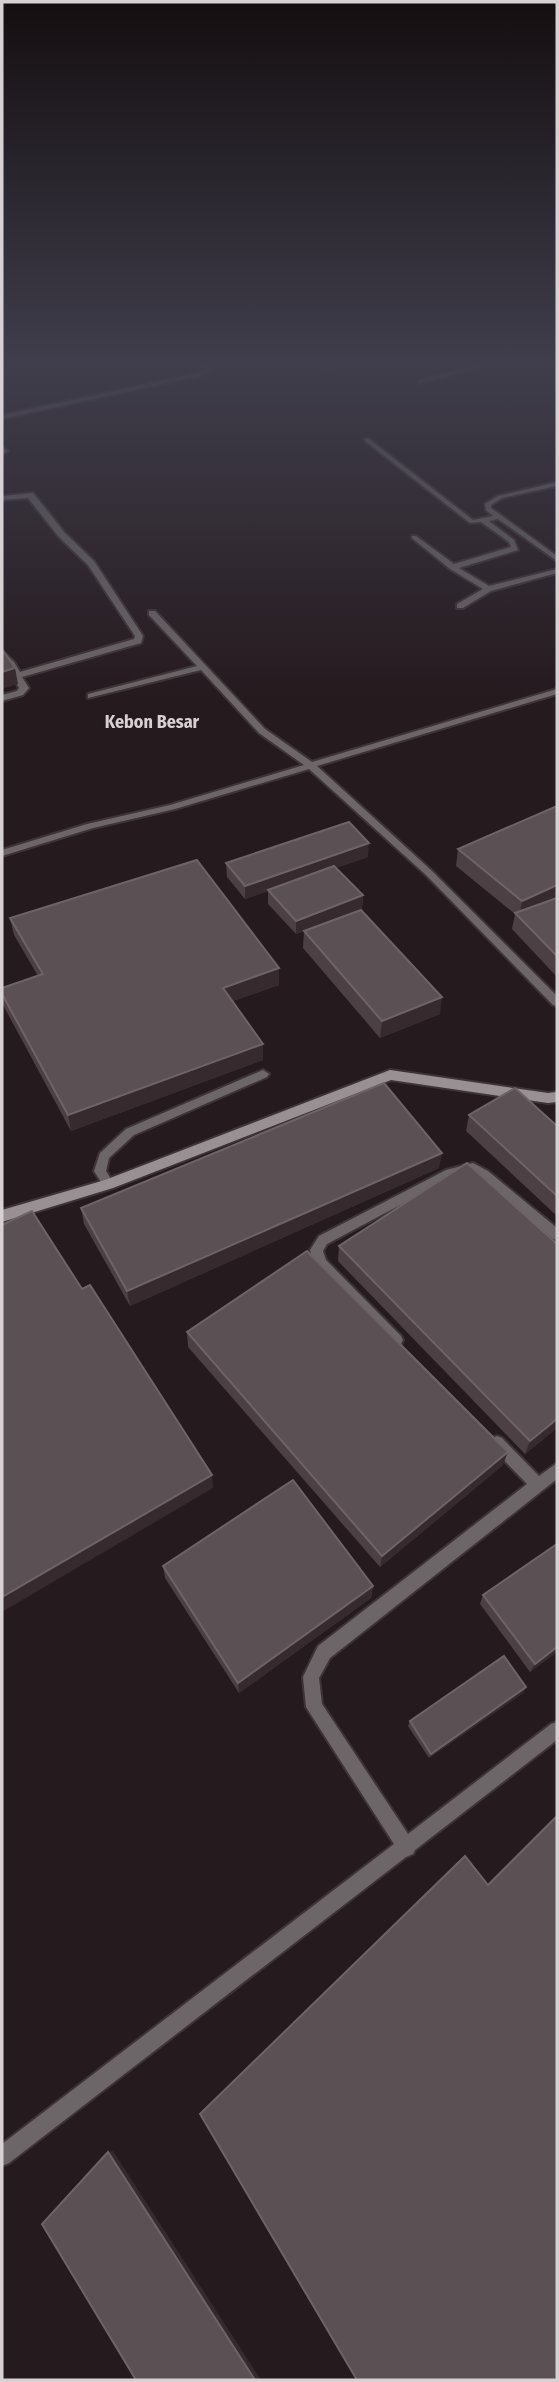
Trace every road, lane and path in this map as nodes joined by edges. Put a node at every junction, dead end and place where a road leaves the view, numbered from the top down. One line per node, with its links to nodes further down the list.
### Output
1 (412, 475): 5 (lane)
2 (557, 484): 4 (lane)
3 (2, 498): 15 (street)
4 (499, 517): 5 (lane); 7 (lane)
5 (484, 521): 8 (lane)
6 (414, 537): 8 (lane)
7 (557, 559)
8 (453, 567): 10 (lane)
9 (557, 571): 10 (lane)
10 (488, 589): 11 (lane)
11 (460, 606)
12 (152, 613): 14 (lane)
13 (2, 654): 15 (street)
14 (202, 667): 17 (lane); 19 (lane)
15 (18, 676): 18 (street)
16 (557, 691): 19 (lane)
17 (91, 696)
18 (2, 698)
19 (310, 765): 20 (lane); 21 (lane)
20 (2, 853)
21 (557, 1002)
22 (263, 1074): 24 (lane)
23 (554, 1100): 24 (street)
24 (108, 1184): 25 (street)
25 (2, 1216)
26 (557, 1235): 27 (lane)
27 (405, 1350)
28 (491, 1437): 30 (lane)
29 (557, 1470): 30 (lane)
30 (538, 1485): 32 (lane)
31 (557, 1730): 32 (lane)
32 (407, 1848): 33 (lane)
33 (2, 2156)

